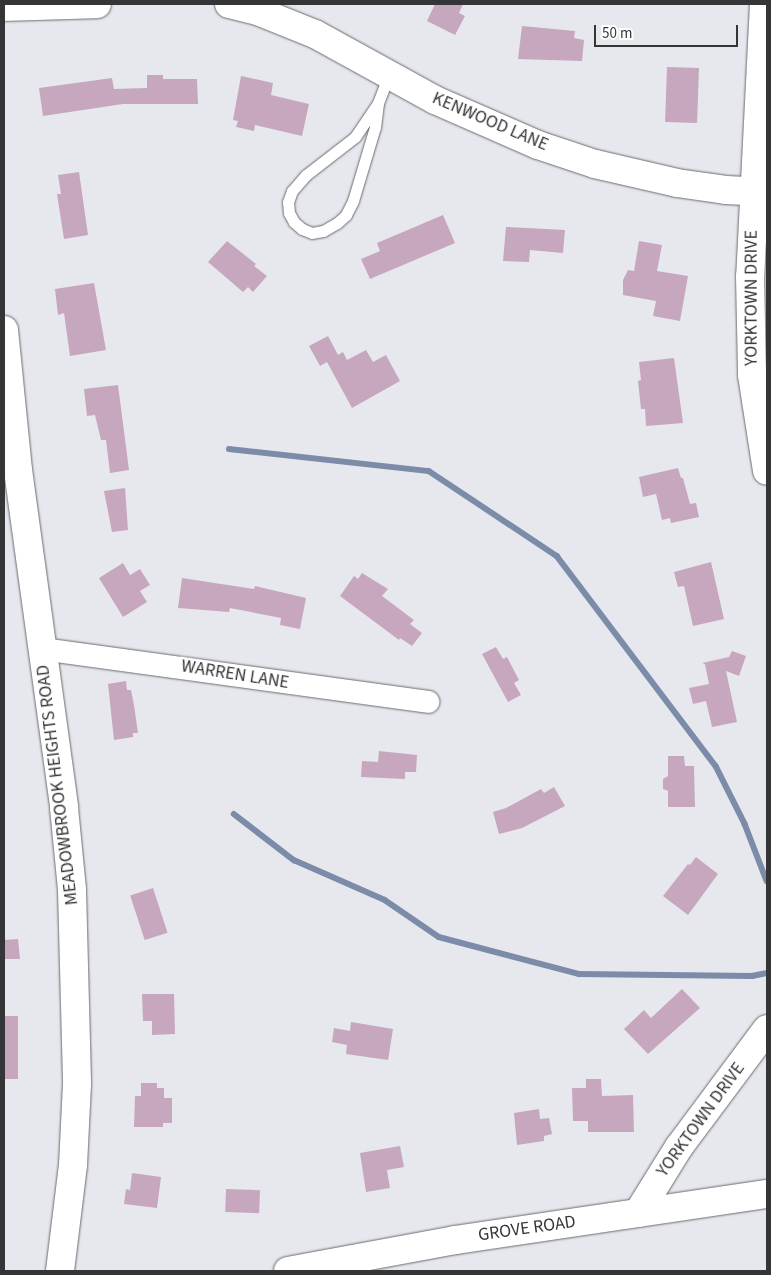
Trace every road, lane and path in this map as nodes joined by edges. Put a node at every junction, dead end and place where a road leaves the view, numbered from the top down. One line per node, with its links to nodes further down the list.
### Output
1 (97, 4): 4 (street)
2 (228, 4): 5 (street, KENWOOD LANE)
3 (764, 4): 7 (street, YORKTOWN DRIVE)
4 (4, 7)
5 (389, 74): 6 (lane); 7 (street, KENWOOD LANE)
6 (378, 103): 6 (lane)
7 (760, 192): 9 (street, YORKTOWN DRIVE)
8 (4, 330): 10 (street, MEADOWBROOK HEIGHTS ROAD)
9 (767, 471)
10 (42, 649): 11 (street, WARREN LANE); 15 (street, MEADOWBROOK HEIGHTS ROAD)
11 (428, 702)
12 (767, 1029): 14 (street, YORKTOWN DRIVE)
13 (767, 1194): 14 (street, GROVE ROAD)
14 (638, 1213): 16 (street, GROVE ROAD)
15 (60, 1271)
16 (288, 1271)

